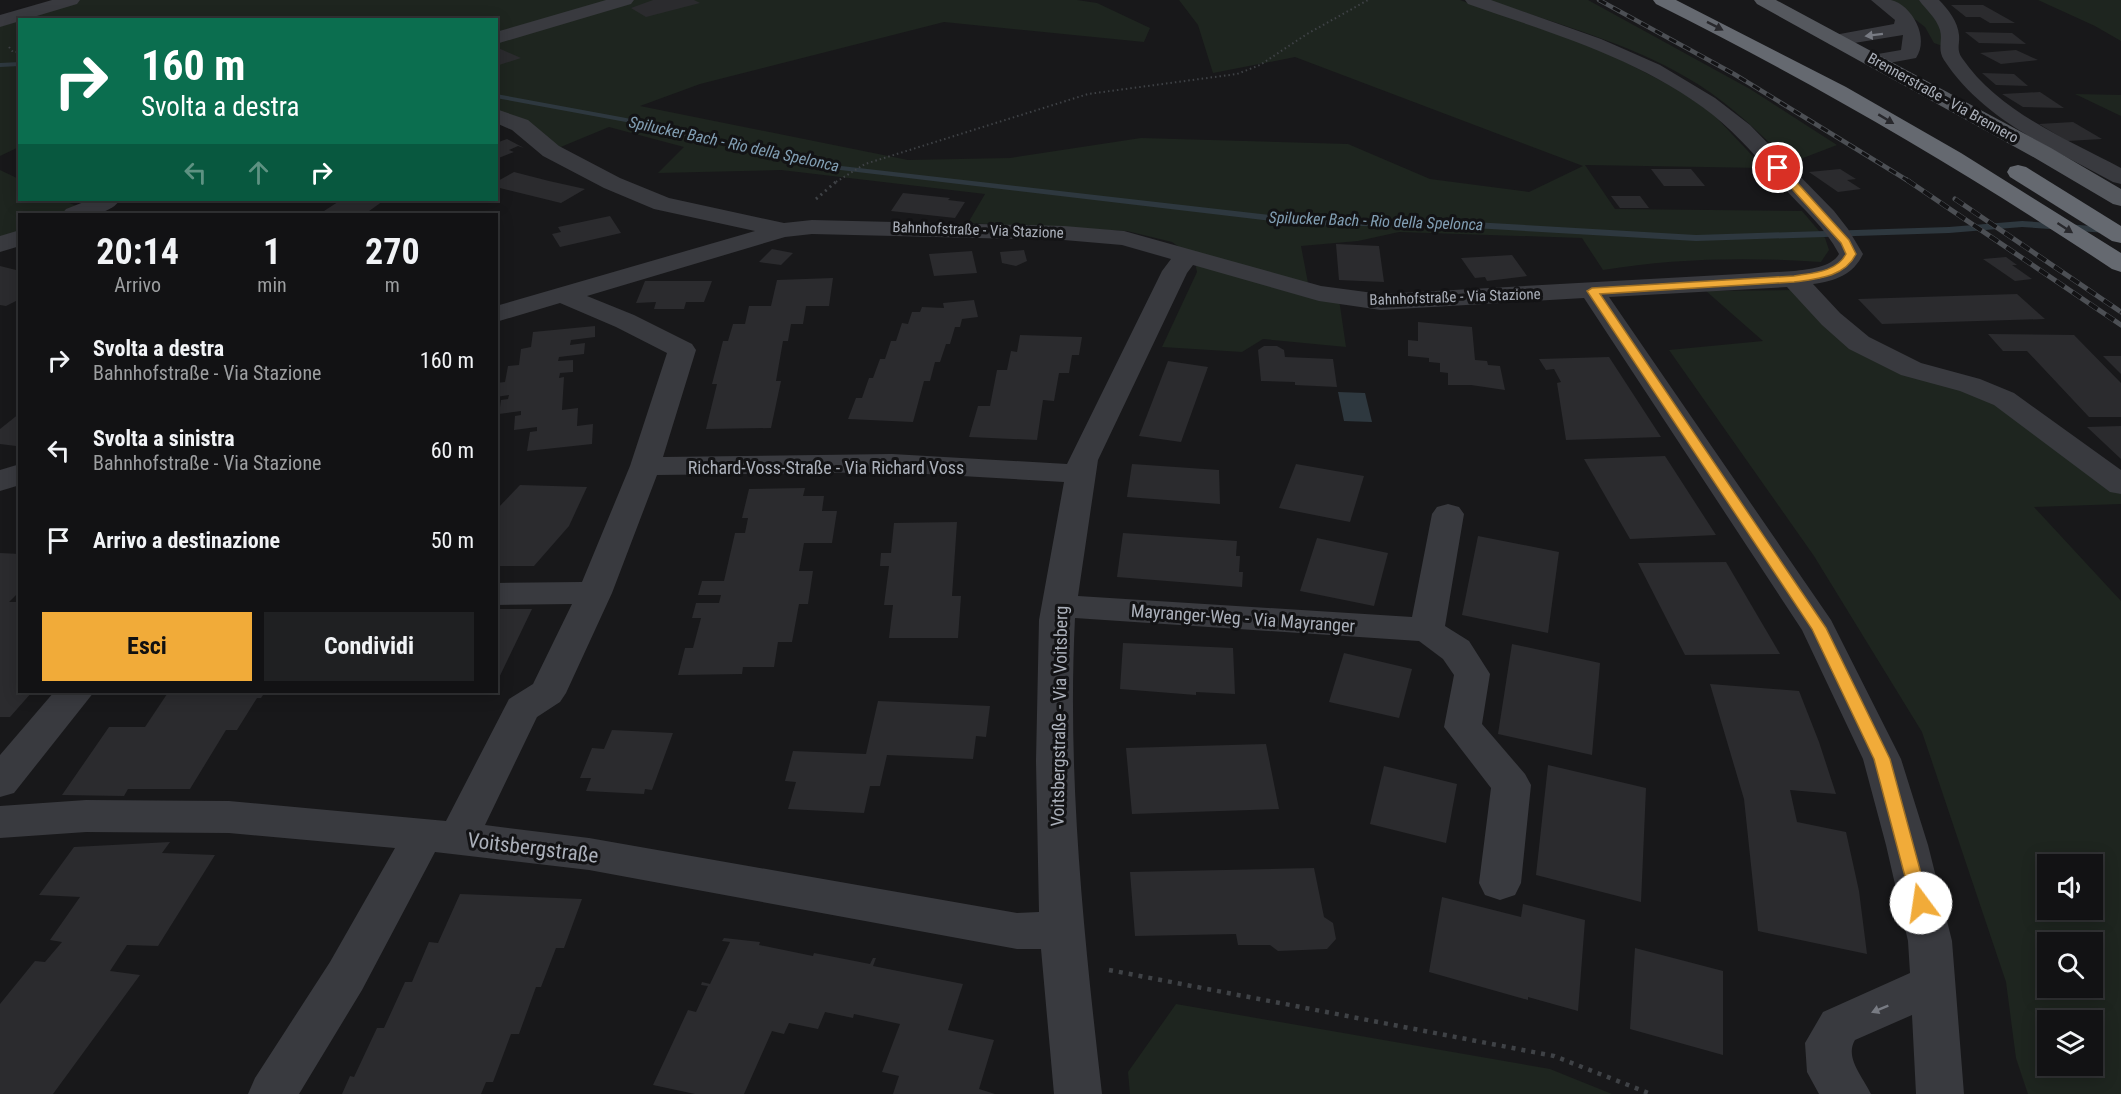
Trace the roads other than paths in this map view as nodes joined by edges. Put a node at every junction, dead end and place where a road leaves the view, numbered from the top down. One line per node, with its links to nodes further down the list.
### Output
1 (71, 0): 10 (street)
2 (625, 0): 11 (street)
3 (1474, 0): 27 (street, Bahnhofstraße - Via Stazione)
4 (1662, 0): 26 (highway, one-way to 26)
5 (1696, 0): 14 (highway)
6 (1763, 0): 12 (main road, Brennerstraße - Via Brennero)
7 (1880, 0): 9 (street)
8 (1928, 0): 17 (street)
9 (1905, 20): 12 (street, one-way to 12); 13 (street)
10 (0, 21)
11 (498, 37)
12 (1836, 40): 13 (main road, Brennerstraße - Via Brennero)
13 (1873, 60): 18 (main road, Brennerstraße - Via Brennero)
14 (1910, 109)
15 (498, 116): 21 (street)
16 (1999, 161): 22 (highway)
17 (2121, 177)
18 (2121, 199)
19 (106, 201): 20 (street)
20 (76, 213)
21 (783, 230): 25 (street, Bahnhofstraße - Via Stazione); 29 (street, Bahnhofstraße - Via Stazione)
22 (2121, 236)
23 (18, 238): 24 (street)
24 (0, 244)
25 (1187, 256): 28 (street, Bahnhofstraße - Via Stazione); 33 (street, Voitsbergstraße - Via Voitsberg)
26 (2119, 263)
27 (1794, 279): 28 (street, Bahnhofstraße - Via Stazione); 35 (street)
28 (1592, 291): 47 (street)
29 (565, 296): 30 (street, Bahnhofstraße - Via Stazione); 31 (street)
30 (498, 313)
31 (645, 466): 33 (street, Richard-Voss-Straße - Via Richard Voss); 37 (street)
32 (18, 474): 34 (street)
33 (1080, 474): 39 (street, Voitsbergstraße - Via Voitsberg)
34 (0, 482)
35 (2121, 485)
36 (1448, 514): 40 (street)
37 (595, 593): 38 (street); 44 (street)
38 (498, 594)
39 (1059, 606): 40 (street, Mayranger-Weg - Via Mayranger); 46 (street, Voitsbergstraße - Via Voitsberg)
40 (1427, 630): 45 (street)
41 (74, 693): 42 (street)
42 (0, 782)
43 (0, 822): 44 (street, Voitsbergstraße)
44 (441, 836): 46 (street, Voitsbergstraße); 48 (street)
45 (1500, 883)
46 (1063, 946): 49 (street, Voitsbergstraße - Via Voitsberg)
47 (1933, 984): 50 (street, one-way to 50); 51 (street)
48 (272, 1094)
49 (1078, 1094)
50 (1847, 1094)
51 (1940, 1094)

